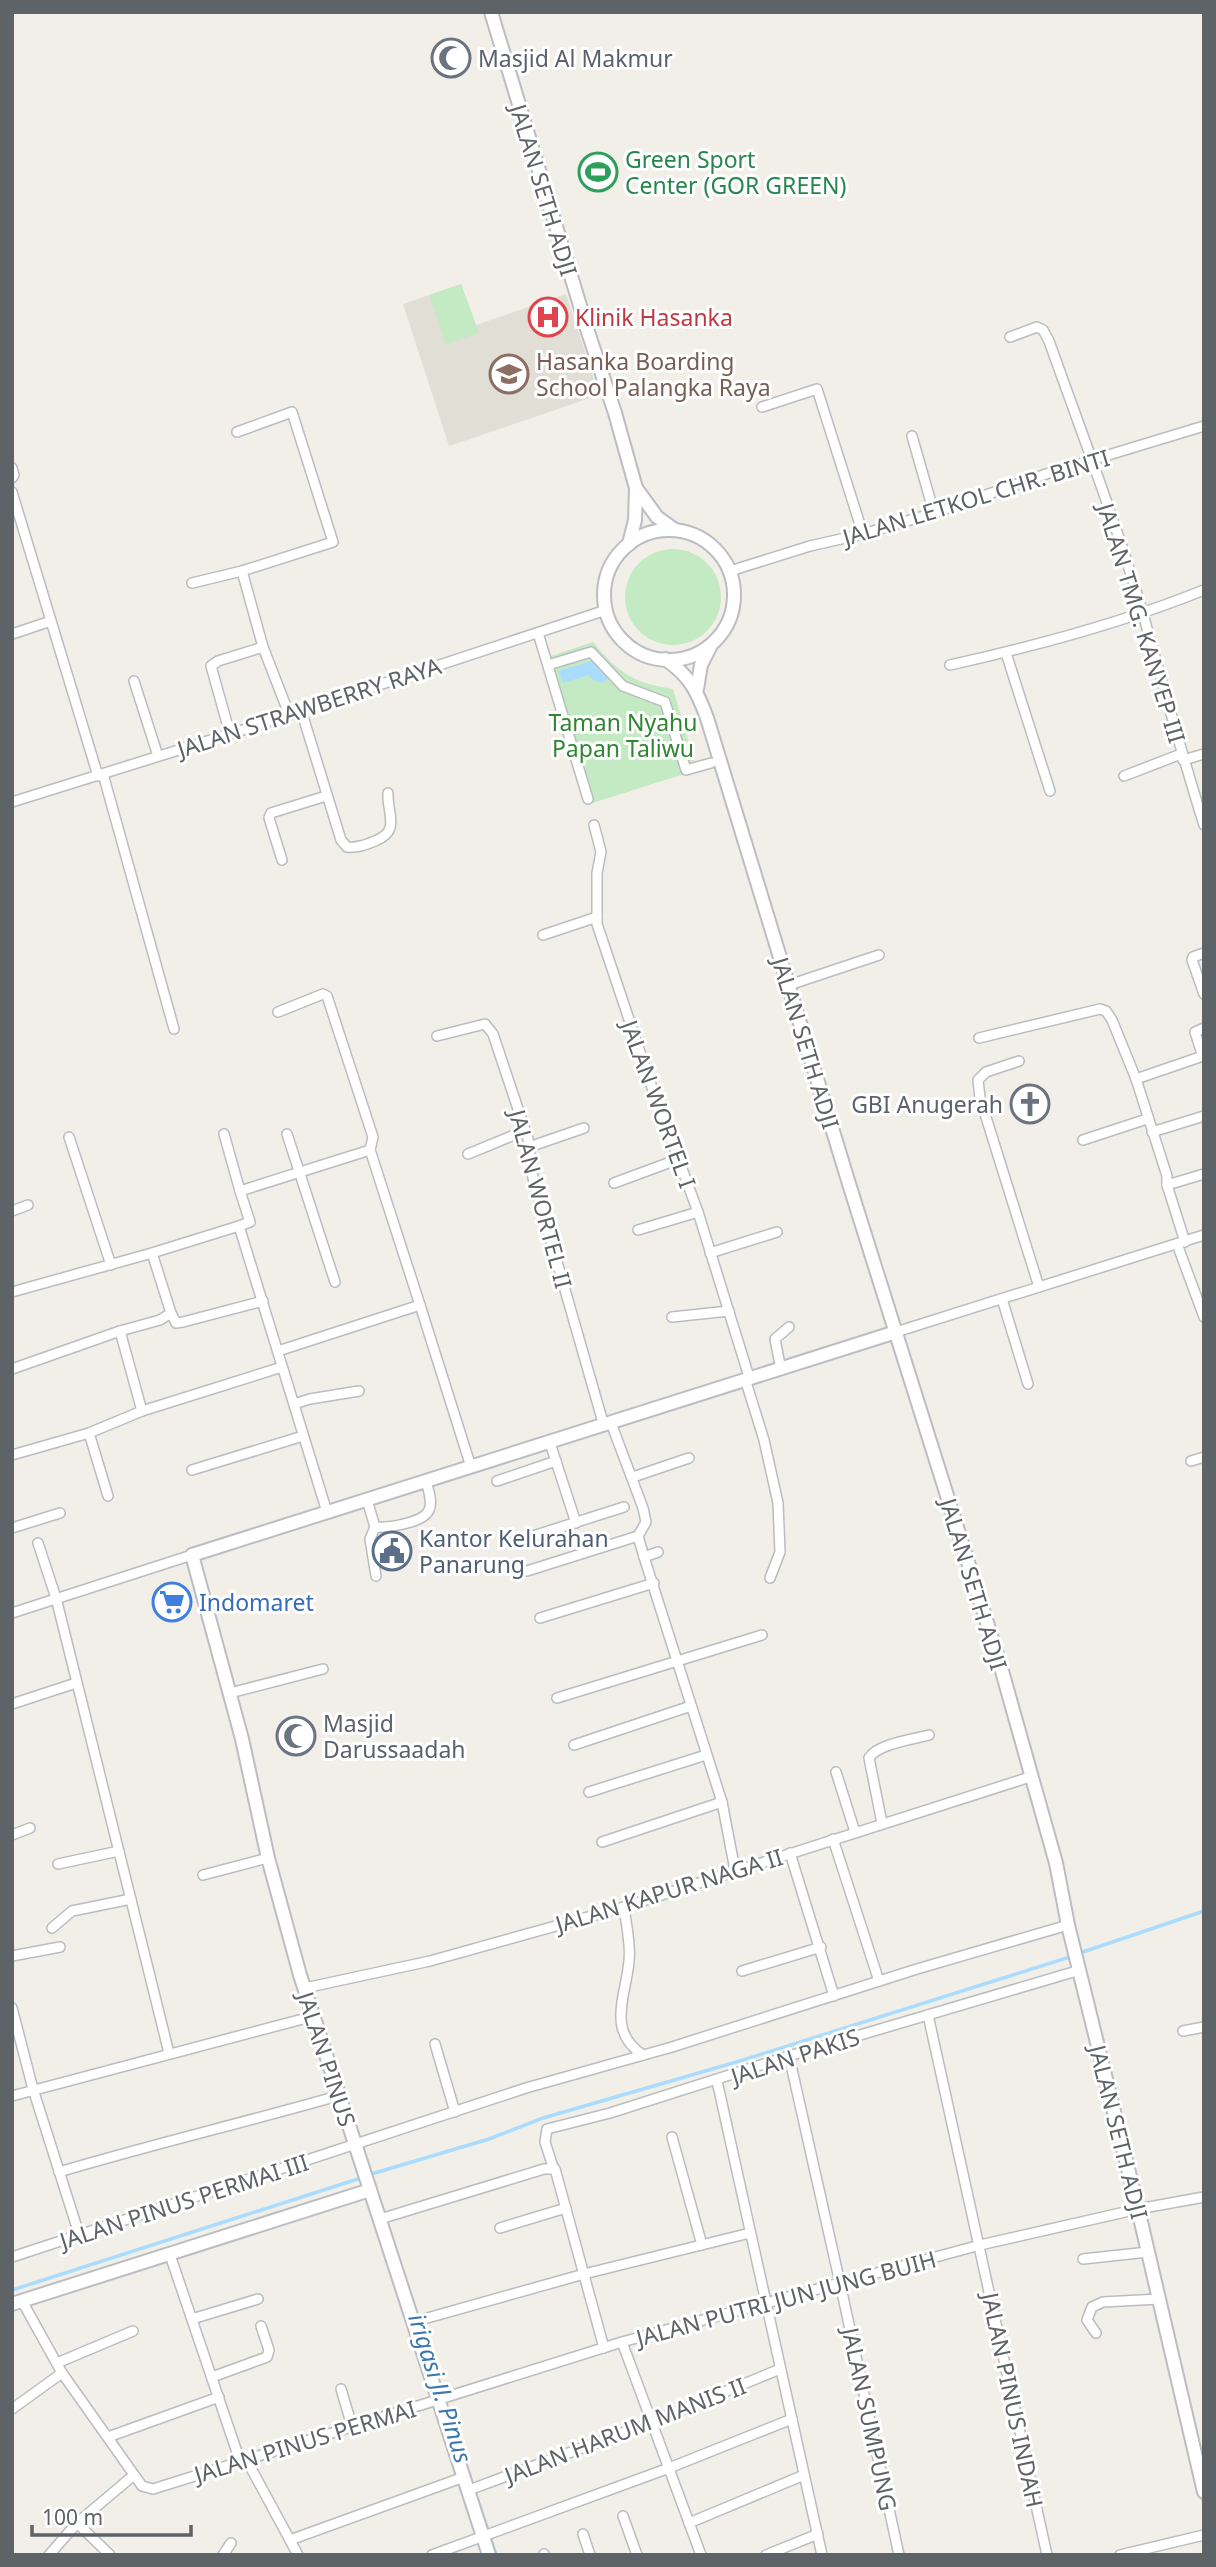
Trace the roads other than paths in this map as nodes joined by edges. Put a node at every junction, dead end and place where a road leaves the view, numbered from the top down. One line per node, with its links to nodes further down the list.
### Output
1 (491, 12): 10 (street, JALAN SETH ADJI)
2 (1010, 337): 7 (street, JALAN TMG. KANYEP III)
3 (762, 407): 14 (street)
4 (1204, 426): 7 (street, JALAN LETKOL CHR. BINTI)
5 (237, 432): 16 (street)
6 (912, 436): 12 (street)
7 (1093, 461): 12 (street, JALAN LETKOL CHR. BINTI); 21 (street, JALAN TMG. KANYEP III)
8 (12, 468): 9 (street)
9 (12, 478)
10 (636, 488): 13 (street); 15 (street)
11 (12, 492): 22 (street)
12 (934, 513): 14 (street, JALAN LETKOL CHR. BINTI)
13 (675, 530): 15 (street); 17 (street)
14 (863, 534): 17 (street, JALAN LETKOL CHR. BINTI)
15 (629, 544): 20 (street)
16 (242, 571): 18 (street); 26 (street)
17 (730, 571): 25 (street)
18 (192, 583)
19 (1204, 590): 21 (street)
20 (606, 610): 23 (street, JALAN STRAWBERRY RAYA); 28 (street)
21 (1142, 613): 27 (street); 38 (street, JALAN TMG. KANYEP III)
22 (51, 621): 24 (street); 40 (street)
23 (538, 633): 29 (street); 33 (street, JALAN STRAWBERRY RAYA)
24 (12, 634)
25 (713, 642): 28 (street); 32 (street)
26 (263, 647): 34 (street); 35 (street)
27 (1006, 653): 30 (street); 42 (street)
28 (665, 659): 32 (street)
29 (548, 665): 39 (street); 45 (street)
30 (950, 665)
31 (134, 681): 37 (street)
32 (697, 690): 54 (street, JALAN SETH ADJI)
33 (301, 710): 34 (street, JALAN STRAWBERRY RAYA); 44 (street)
34 (289, 714): 35 (street, JALAN STRAWBERRY RAYA)
35 (230, 734): 37 (street, JALAN STRAWBERRY RAYA)
36 (1204, 754): 38 (street)
37 (158, 756): 40 (street, JALAN STRAWBERRY RAYA)
38 (1182, 757): 41 (street); 48 (street, JALAN TMG. KANYEP III)
39 (711, 763)
40 (100, 775): 46 (street, JALAN STRAWBERRY RAYA); 58 (street)
41 (1124, 776)
42 (1050, 791)
43 (388, 793): 44 (street)
44 (327, 796): 49 (street)
45 (587, 799)
46 (12, 802)
47 (594, 825): 50 (street, JALAN WORTEL I)
48 (1204, 825)
49 (282, 860)
50 (597, 917): 51 (street); 75 (street, JALAN WORTEL I)
51 (543, 935)
52 (1204, 953): 55 (street)
53 (879, 955): 54 (street)
54 (789, 985): 104 (street, JALAN SETH ADJI)
55 (1204, 993)
56 (278, 1012): 73 (street)
57 (1204, 1028): 62 (street)
58 (174, 1029)
59 (436, 1037): 66 (street, JALAN WORTEL II)
60 (979, 1038): 62 (street)
61 (1019, 1061): 93 (street)
62 (1136, 1079): 64 (street)
63 (1204, 1116): 67 (street)
64 (1147, 1119): 67 (street); 71 (street)
65 (584, 1128): 72 (street)
66 (524, 1131): 72 (street, JALAN WORTEL II); 74 (street)
67 (1152, 1132): 79 (street)
68 (223, 1134): 80 (street)
69 (287, 1134): 76 (street)
70 (69, 1138): 91 (street)
71 (1083, 1140)
72 (529, 1147): 114 (street, JALAN WORTEL II)
73 (370, 1150): 76 (street); 97 (street)
74 (468, 1154)
75 (679, 1159): 78 (street); 83 (street, JALAN WORTEL I)
76 (301, 1172): 80 (street); 92 (street)
77 (1204, 1174): 79 (street)
78 (614, 1183)
79 (1167, 1185): 88 (street)
80 (240, 1191): 84 (street)
81 (28, 1205): 82 (street)
82 (12, 1211)
83 (698, 1212): 85 (street); 90 (street, JALAN WORTEL I)
84 (239, 1226): 89 (street); 96 (street)
85 (638, 1230)
86 (777, 1232): 90 (street)
87 (1204, 1236): 88 (street)
88 (1181, 1243): 93 (street); 101 (street)
89 (152, 1253): 91 (street); 99 (street)
90 (710, 1253): 98 (street, JALAN WORTEL I)
91 (111, 1265): 94 (street)
92 (335, 1282)
93 (1039, 1287): 95 (street)
94 (12, 1292)
95 (1002, 1299): 104 (street); 110 (street)
96 (263, 1301): 99 (street); 105 (street)
97 (420, 1305): 105 (street); 123 (street)
98 (729, 1311): 100 (street); 109 (street, JALAN WORTEL I)
99 (171, 1313): 103 (street)
100 (673, 1317)
101 (1204, 1317)
102 (789, 1327): 108 (street)
103 (120, 1331): 107 (street); 113 (street)
104 (896, 1332): 108 (street); 161 (street, JALAN SETH ADJI)
105 (278, 1351): 106 (street)
106 (282, 1367): 112 (street); 113 (street)
107 (12, 1369)
108 (781, 1370): 109 (street)
109 (748, 1381): 114 (street); 144 (street, JALAN WORTEL I)
110 (1028, 1384)
111 (359, 1391): 112 (street)
112 (294, 1404): 116 (street)
113 (142, 1411): 115 (street)
114 (608, 1425): 117 (street); 125 (street, JALAN WORTEL II)
115 (89, 1433): 118 (street); 128 (street)
116 (303, 1436): 124 (street); 131 (street)
117 (550, 1443): 121 (street); 123 (street)
118 (12, 1455)
119 (1204, 1457): 122 (street)
120 (689, 1458): 125 (street)
121 (556, 1461): 126 (street); 133 (street)
122 (1191, 1461)
123 (471, 1467): 127 (street)
124 (192, 1470)
125 (632, 1477): 136 (street, JALAN WORTEL II)
126 (497, 1480)
127 (426, 1481): 129 (street); 134 (street)
128 (108, 1496)
129 (367, 1500): 131 (street); 134 (street)
130 (624, 1507): 133 (street)
131 (327, 1512): 140 (street)
132 (60, 1513): 135 (street)
133 (576, 1522): 137 (street)
134 (375, 1527): 143 (street)
135 (12, 1528)
136 (638, 1536): 141 (street); 142 (street)
137 (514, 1542)
138 (38, 1544): 146 (street)
139 (658, 1552): 141 (street)
140 (192, 1555): 146 (street); 153 (street, JALAN PINUS)
141 (645, 1557): 145 (street)
142 (527, 1571)
143 (376, 1576)
144 (770, 1578)
145 (654, 1583): 148 (street); 150 (street)
146 (56, 1598): 147 (street); 152 (street)
147 (12, 1613)
148 (540, 1618)
149 (762, 1635): 150 (street)
150 (676, 1661): 154 (street); 156 (street)
151 (323, 1669): 153 (street)
152 (76, 1683): 155 (street); 170 (street)
153 (230, 1693): 172 (street, JALAN PINUS)
154 (557, 1698)
155 (12, 1704)
156 (691, 1706): 158 (street); 159 (street)
157 (929, 1734): 164 (street)
158 (574, 1745)
159 (706, 1755): 162 (street); 163 (street)
160 (836, 1772): 166 (street)
161 (1030, 1777): 164 (street, JALAN KAPUR NAGA II); 178 (street, JALAN SETH ADJI)
162 (589, 1792)
163 (722, 1802): 169 (street); 174 (street)
164 (882, 1824): 166 (street, JALAN KAPUR NAGA II)
165 (30, 1828): 167 (street)
166 (855, 1832): 168 (street, JALAN KAPUR NAGA II)
167 (12, 1835)
168 (833, 1839): 171 (street, JALAN KAPUR NAGA II); 185 (street)
169 (602, 1842)
170 (119, 1851): 173 (street); 176 (street)
171 (790, 1853): 174 (street, JALAN KAPUR NAGA II); 181 (street)
172 (268, 1858): 175 (street); 186 (street, JALAN PINUS)
173 (58, 1864)
174 (735, 1870): 177 (street, JALAN KAPUR NAGA II)
175 (203, 1875)
176 (131, 1899): 179 (street); 194 (street)
177 (624, 1907): 186 (street, JALAN KAPUR NAGA II); 195 (street)
178 (1068, 1925): 183 (street, JALAN SETH ADJI); 185 (street, JALAN PINUS PERMAI III)
179 (52, 1928)
180 (60, 1947): 182 (street)
181 (821, 1947): 184 (street); 187 (street)
182 (12, 1956)
183 (1080, 1968): 189 (street, JALAN PAKIS); 209 (street, JALAN SETH ADJI)
184 (741, 1971)
185 (879, 1981): 187 (street, JALAN PINUS PERMAI III)
186 (305, 1988): 190 (street, JALAN PINUS)
187 (834, 1996): 195 (street, JALAN PINUS PERMAI III)
188 (12, 2008): 198 (street)
189 (928, 2015): 196 (street, JALAN PAKIS); 215 (street, JALAN PINUS INDAH)
190 (314, 2016): 194 (street); 199 (street, JALAN PINUS)
191 (1204, 2027): 192 (street)
192 (1183, 2031)
193 (435, 2044): 201 (street)
194 (170, 2053): 198 (street)
195 (643, 2055): 201 (street, JALAN PINUS PERMAI III)
196 (789, 2056): 197 (street, JALAN PAKIS); 221 (street, JALAN SUMPUNG)
197 (717, 2081): 204 (street, JALAN PAKIS); 212 (street)
198 (33, 2089): 200 (street); 205 (street)
199 (341, 2095): 203 (street, JALAN PINUS); 205 (street)
200 (12, 2096)
201 (455, 2112): 203 (street, JALAN PINUS PERMAI III)
202 (672, 2137): 214 (street)
203 (355, 2146): 206 (street, JALAN PINUS); 213 (street, JALAN PINUS PERMAI III)
204 (553, 2167): 208 (street); 210 (street)
205 (60, 2172): 213 (street)
206 (369, 2187): 210 (street, JALAN PINUS); 217 (street)
207 (1204, 2197): 209 (street, JALAN PUTRI JUN JUNG BUIH)
208 (566, 2208): 211 (street); 220 (street)
209 (1138, 2209): 215 (street, JALAN PUTRI JUN JUNG BUIH); 216 (street, JALAN SETH ADJI)
210 (380, 2219): 227 (street, JALAN PINUS)
211 (500, 2228)
212 (750, 2233): 214 (street); 225 (street)
213 (79, 2234): 218 (street, JALAN PINUS PERMAI III)
214 (702, 2245): 220 (street)
215 (980, 2245): 221 (street, JALAN PUTRI JUN JUNG BUIH); 272 (street, JALAN PINUS INDAH)
216 (1148, 2252): 219 (street); 223 (street, JALAN SETH ADJI)
217 (170, 2255): 224 (street); 226 (street)
218 (12, 2258)
219 (1083, 2259)
220 (584, 2274): 227 (street); 232 (street)
221 (841, 2283): 225 (street, JALAN PUTRI JUN JUNG BUIH); 271 (street, JALAN SUMPUNG)
222 (258, 2299): 226 (street)
223 (1159, 2299): 230 (street); 250 (street, JALAN SETH ADJI)
224 (17, 2303): 233 (street)
225 (766, 2303): 231 (street, JALAN PUTRI JUN JUNG BUIH); 234 (street)
226 (192, 2319): 236 (street)
227 (413, 2322): 239 (street, JALAN PINUS)
228 (261, 2326): 236 (street)
229 (133, 2331): 233 (street)
230 (1096, 2333)
231 (622, 2342): 232 (street, JALAN PUTRI JUN JUNG BUIH); 242 (street)
232 (604, 2348): 239 (street, JALAN PUTRI JUN JUNG BUIH)
233 (57, 2363): 235 (street)
234 (780, 2369): 241 (street); 242 (street, JALAN HARUM MANIS II)
235 (62, 2373): 240 (street); 244 (street)
236 (212, 2377): 238 (street)
237 (341, 2389): 243 (street)
238 (219, 2397): 244 (street); 245 (street)
239 (438, 2400): 243 (street, JALAN PINUS PERMAI); 249 (street, JALAN PINUS)
240 (12, 2409)
241 (792, 2419): 246 (street); 248 (street)
242 (652, 2422): 246 (street); 249 (street, JALAN HARUM MANIS II)
243 (352, 2426): 245 (street, JALAN PINUS PERMAI)
244 (108, 2437): 247 (street)
245 (243, 2460): 247 (street, JALAN PINUS PERMAI); 258 (street)
246 (669, 2468): 253 (street); 257 (street)
247 (134, 2475): 252 (street)
248 (804, 2475): 253 (street); 255 (street)
249 (466, 2484): 257 (street, JALAN PINUS); 258 (street, JALAN HARUM MANIS II)
250 (1204, 2492)
251 (623, 2516): 267 (street)
252 (77, 2523): 260 (street); 261 (street)
253 (689, 2523): 268 (street)
254 (583, 2534): 266 (street)
255 (818, 2534): 269 (street); 270 (street)
256 (1204, 2535): 273 (street)
257 (483, 2537): 264 (street); 265 (street, JALAN PINUS)
258 (290, 2540): 263 (street)
259 (231, 2543): 262 (street)
260 (50, 2555)
261 (110, 2555)
262 (223, 2555)
263 (298, 2555)
264 (432, 2555)
265 (489, 2555)
266 (590, 2555)
267 (637, 2555)
268 (701, 2555)
269 (766, 2555)
270 (822, 2555)
271 (899, 2555)
272 (1047, 2555)
273 (1120, 2555)

